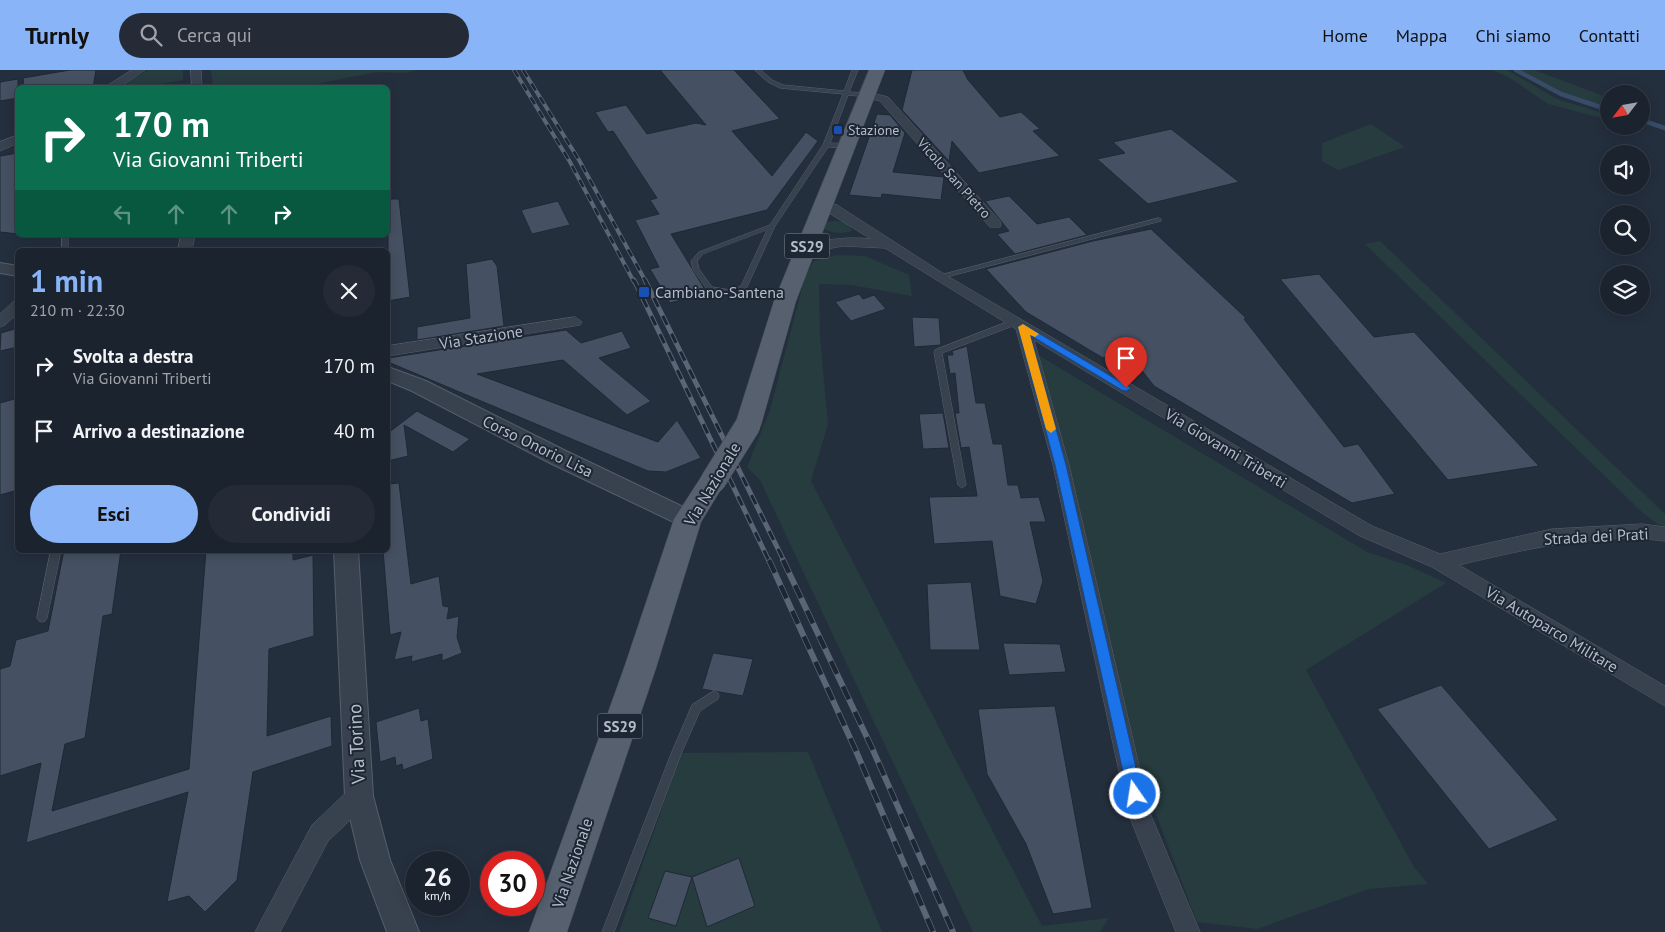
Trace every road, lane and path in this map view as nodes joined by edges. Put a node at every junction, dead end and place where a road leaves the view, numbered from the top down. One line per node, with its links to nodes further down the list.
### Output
1 (140, 70): 6 (street)
2 (196, 70): 7 (street)
3 (758, 70): 8 (lane)
4 (855, 70): 8 (lane)
5 (877, 70): 9 (main road, Via Nazionale / SS29)
6 (114, 85)
7 (196, 85)
8 (846, 93): 9 (lane); 11 (lane)
9 (868, 95): 12 (main road, Via Nazionale / SS29); 16 (street, Vicolo San Pietro)
10 (15, 140): 13 (street)
11 (826, 145): 12 (lane); 17 (lane)
12 (849, 146): 14 (main road, Via Nazionale / SS29)
13 (0, 147)
14 (822, 206): 18 (street, Via Giovanni Triberti); 19 (main road, Via Nazionale / SS29)
15 (1159, 220): 22 (lane)
16 (995, 224)
17 (772, 226): 17 (lane)
18 (889, 246): 19 (street, Via Giovanni Triberti); 22 (street, Via Giovanni Triberti)
19 (805, 249): 30 (main road, Via Nazionale / SS29, bridge)
20 (0, 268): 21 (street)
21 (15, 270)
22 (939, 277): 26 (street, Via Giovanni Triberti)
23 (15, 308): 24 (street)
24 (0, 322)
25 (575, 322): 27 (street, Via Stazione)
26 (1019, 325): 29 (lane); 34 (street, Via Giovanni Triberti); 43 (street)
27 (390, 351)
28 (390, 375): 30 (street, Corso Onorio Lisa)
29 (962, 485)
30 (688, 519): 41 (main road, Via Nazionale / SS29)
31 (1665, 534): 34 (street, Strada dei Prati)
32 (55, 553): 35 (lane)
33 (346, 553): 38 (street, Via Torino)
34 (1439, 562): 37 (street, Via Autoparco Militare)
35 (42, 618)
36 (714, 696): 42 (lane)
37 (1665, 697)
38 (359, 796): 39 (street); 40 (street, Via Torino)
39 (267, 932)
40 (403, 932)
41 (548, 932)
42 (608, 932)
43 (1188, 932)

